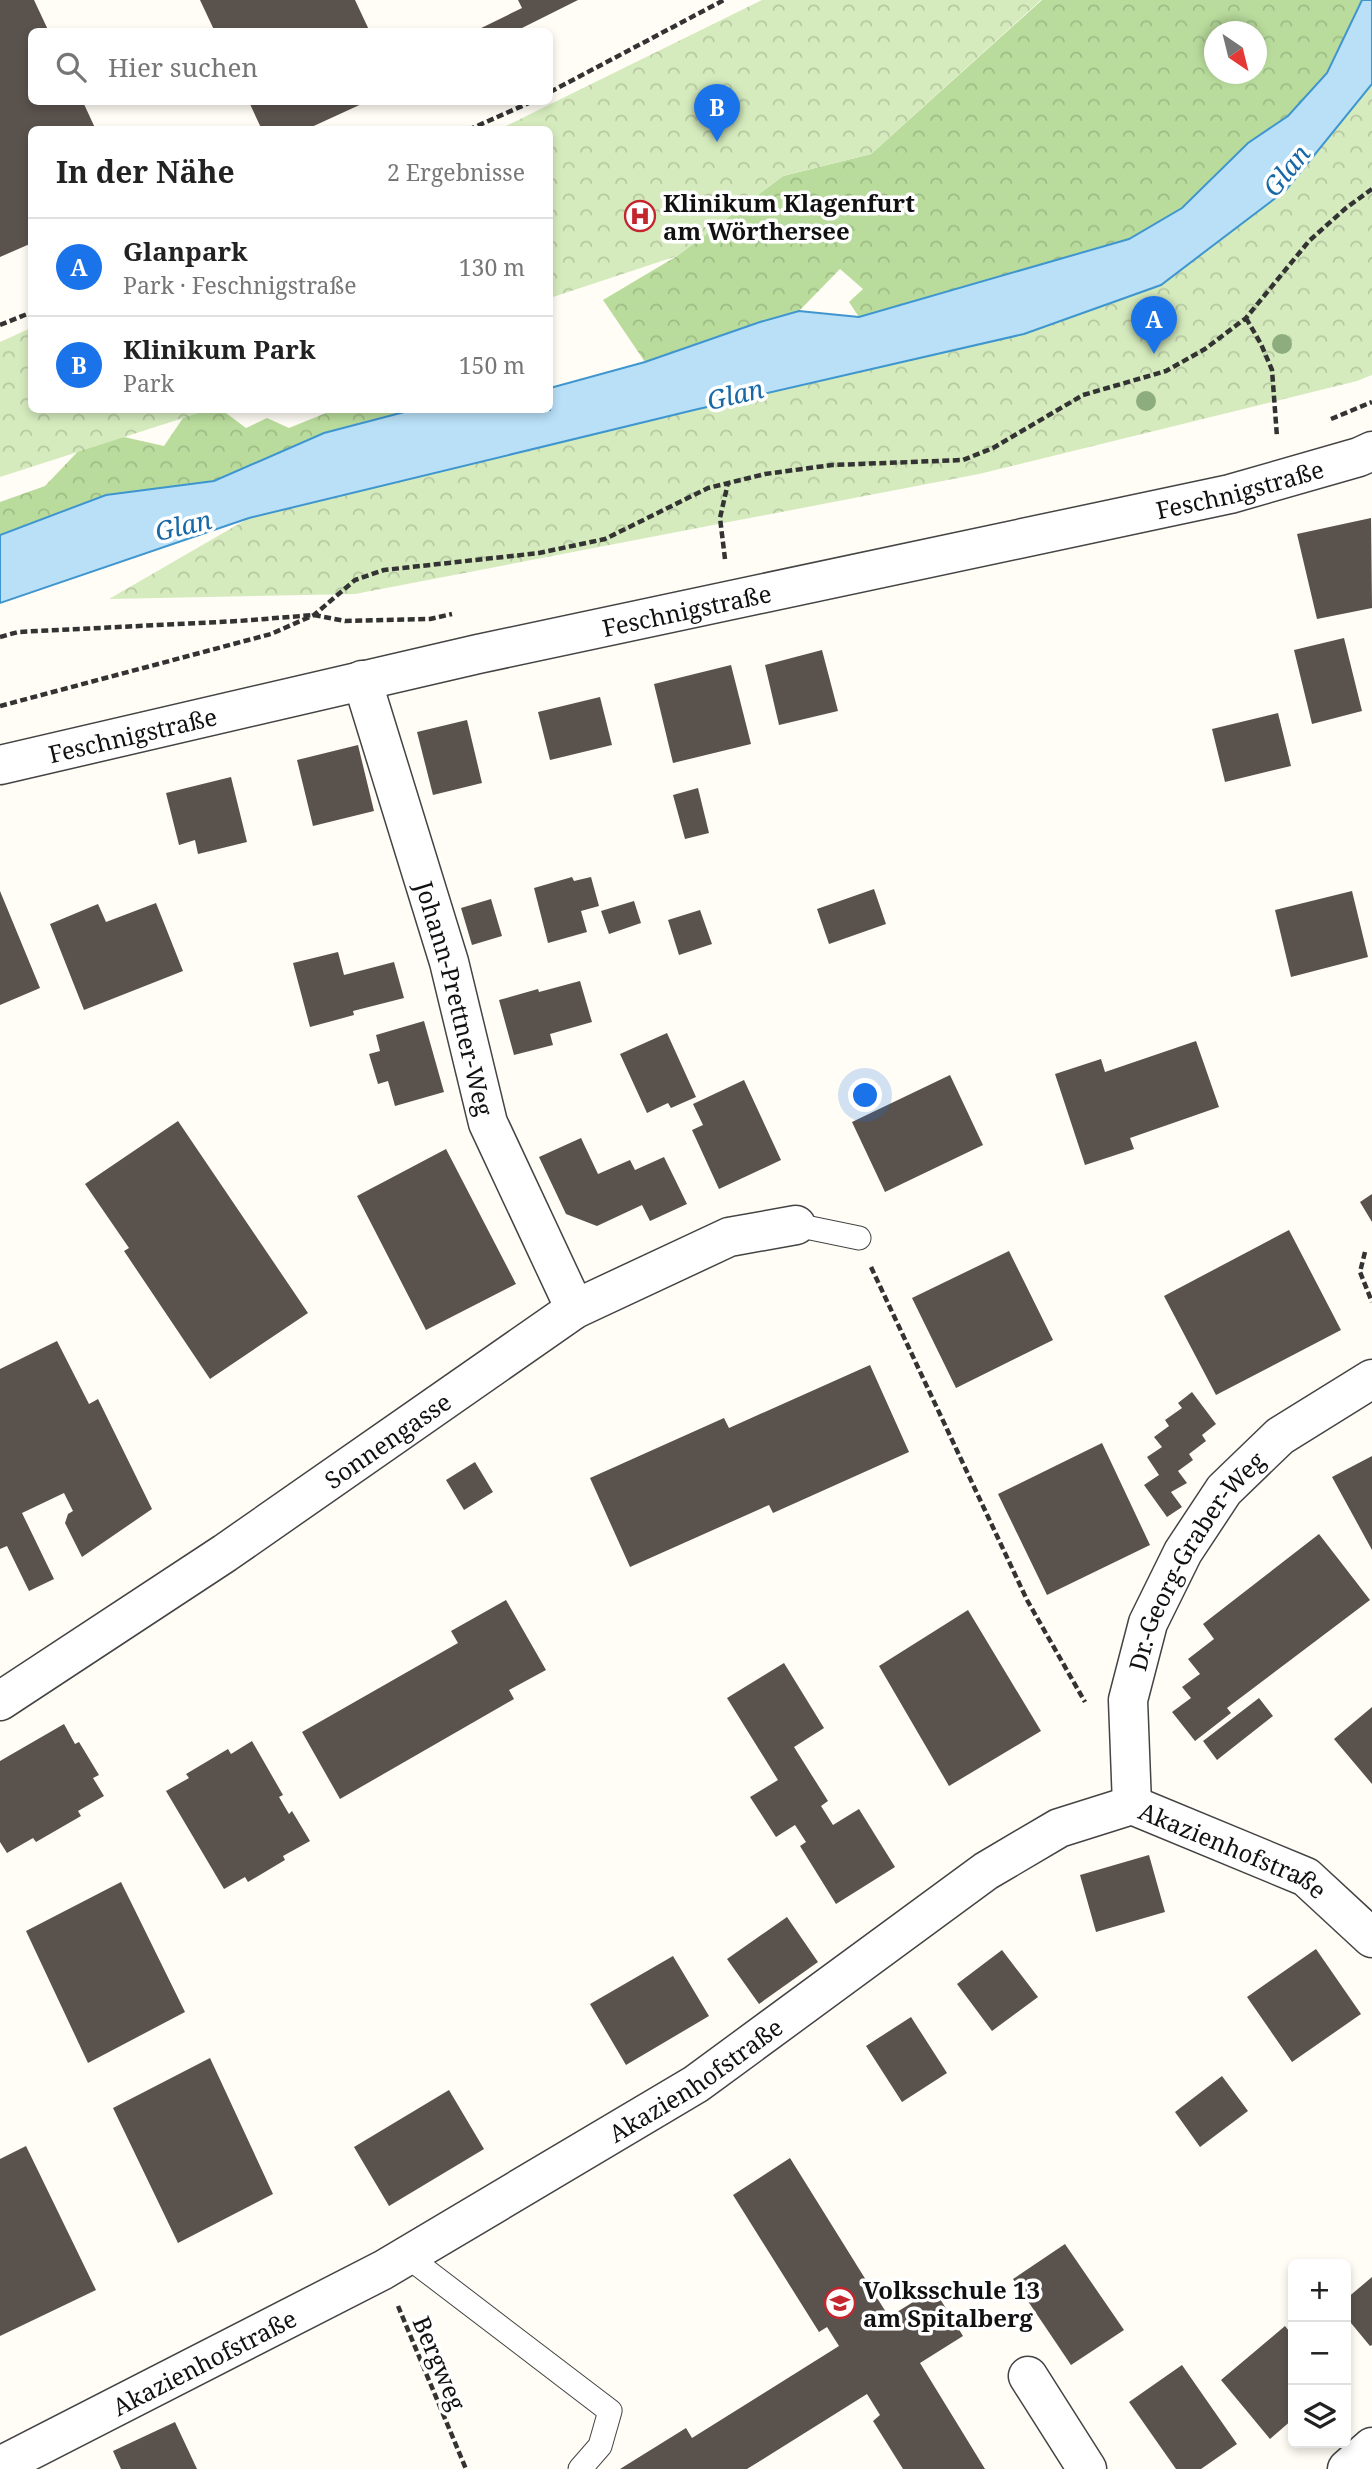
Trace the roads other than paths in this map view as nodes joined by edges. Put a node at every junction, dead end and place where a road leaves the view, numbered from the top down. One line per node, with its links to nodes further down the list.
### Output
1 (1372, 451): 2 (street, Feschnigstraße)
2 (362, 680): 3 (street, Feschnigstraße); 6 (street, Johann-Prettner-Weg)
3 (0, 765)
4 (796, 1224): 5 (lane); 6 (street, Sonnengasse)
5 (859, 1238)
6 (575, 1309): 8 (street, Sonnengasse)
7 (1372, 1379): 9 (street, Dr.-Georg-Graber-Weg)
8 (0, 1701)
9 (1132, 1805): 10 (street, Akazienhofstraße); 11 (street, Akazienhofstraße)
10 (1372, 1937)
11 (395, 2263): 14 (street, Akazienhofstraße); 15 (lane)
12 (1028, 2375): 16 (street)
13 (1372, 2446): 17 (street)
14 (0, 2466)
15 (580, 2469)
16 (1087, 2469)
17 (1347, 2469)

